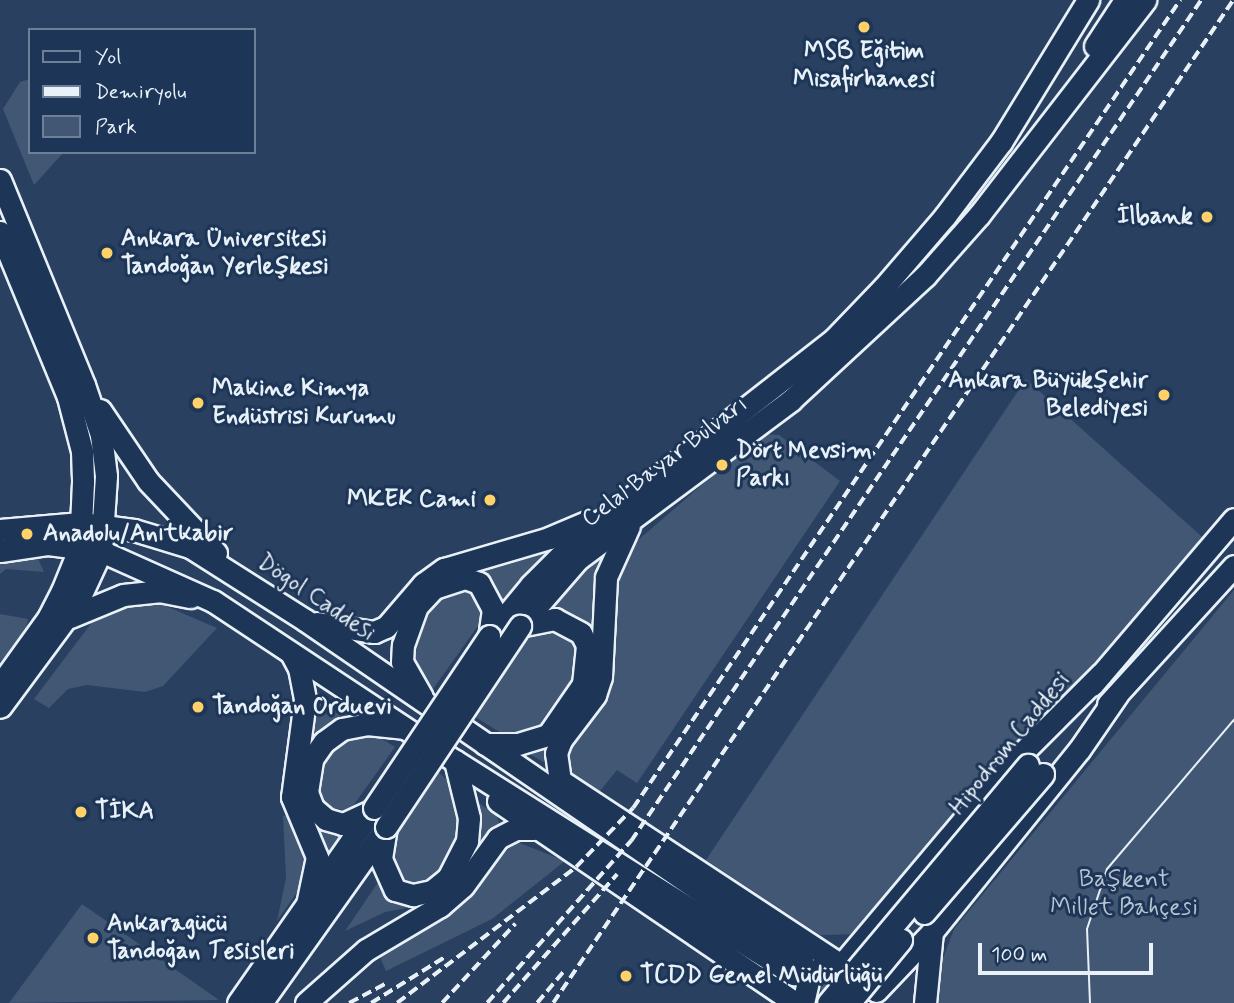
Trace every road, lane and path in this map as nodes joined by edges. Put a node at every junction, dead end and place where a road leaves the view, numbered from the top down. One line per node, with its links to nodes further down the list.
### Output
1 (1088, 0): 5 (main road, Celal Bayar Bulvarı)
2 (1101, 0): 5 (main road)
3 (1125, 0): 6 (main road)
4 (1145, 0): 6 (main road, Celal Bayar Bulvarı)
5 (1045, 74): 10 (main road, Celal Bayar Bulvarı)
6 (1052, 116): 10 (main road, Celal Bayar Bulvarı)
7 (0, 180): 9 (main road)
8 (0, 232): 12 (main road)
9 (84, 385): 13 (main road); 18 (main road)
10 (625, 513): 21 (main road); 22 (main road, Celal Bayar Bulvarı); 23 (main road, Celal Bayar Bulvarı); 34 (main road)
11 (1234, 519): 25 (main road, Hipodrom Caddesi)
12 (81, 523): 13 (main road, Dögol Caddesi); 14 (main road, Dögol Caddesi); 15 (main road)
13 (104, 526): 15 (main road); 18 (main road, Dögol Caddesi)
14 (0, 530)
15 (90, 549): 16 (main road, Dögol Caddesi); 19 (main road, Dögol Caddesi); 20 (main road); 26 (main road)
16 (0, 551)
17 (1234, 566): 27 (main road, Hipodrom Caddesi)
18 (250, 586): 21 (main road, Dögol Caddesi)
19 (213, 601): 20 (main road); 24 (main road, Dögol Caddesi)
20 (70, 617): 28 (main road)
21 (306, 620): 29 (main road, Dögol Caddesi)
22 (520, 626): 31 (main road); 36 (main road, Celal Bayar Bulvarı, bridge)
23 (489, 636): 29 (main road); 35 (main road, Celal Bayar Bulvarı, bridge)
24 (291, 652): 30 (main road, Dögol Caddesi); 38 (main road)
25 (1101, 674): 33 (main road, Hipodrom Caddesi); 40 (main road)
26 (0, 685)
27 (1117, 695): 33 (main road, Hipodrom Caddesi); 39 (main road)
28 (0, 707)
29 (433, 710): 31 (main road, Dögol Caddesi)
30 (410, 729): 32 (main road, Dögol Caddesi); 35 (main road)
31 (484, 744): 32 (main road, Dögol Caddesi); 34 (main road, Dögol Caddesi)
32 (455, 761): 36 (main road); 37 (main road, Dögol Caddesi)
33 (1035, 770): 49 (main road, Hipodrom Caddesi, bridge); 50 (main road, Hipodrom Caddesi, bridge)
34 (560, 780): 41 (main road, Dögol Caddesi)
35 (374, 808): 38 (main road, Celal Bayar Bulvarı)
36 (386, 827): 45 (main road, Celal Bayar Bulvarı)
37 (534, 829): 46 (main road); 47 (main road, Dögol Caddesi)
38 (306, 909): 44 (main road, Celal Bayar Bulvarı)
39 (932, 932): 42 (main road); 51 (main road)
40 (865, 934): 41 (main road); 42 (main road)
41 (840, 962): 43 (main road, Dögol Caddesi); 48 (main road)
42 (907, 962): 43 (main road)
43 (878, 999)
44 (238, 1003)
45 (261, 1003)
46 (306, 1003)
47 (795, 1003)
48 (803, 1003)
49 (828, 1003)
50 (849, 1003)
51 (925, 1003)

